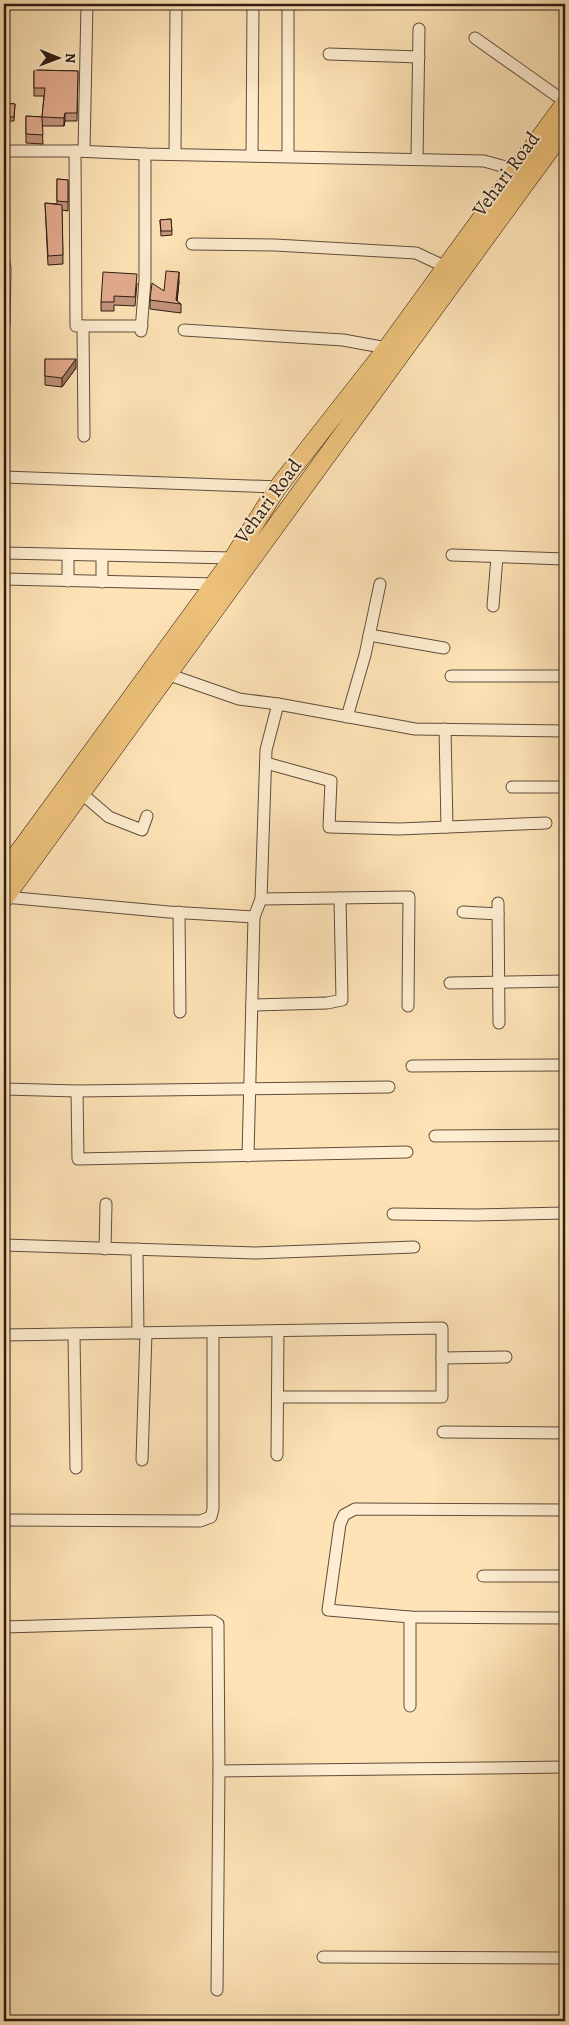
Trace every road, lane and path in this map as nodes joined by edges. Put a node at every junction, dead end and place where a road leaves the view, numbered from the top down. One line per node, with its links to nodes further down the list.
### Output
1 (87, 4): 12 (street)
2 (176, 4): 14 (street)
3 (253, 4): 15 (street)
4 (288, 4): 16 (street)
5 (419, 29): 8 (street)
6 (475, 38): 9 (street)
7 (329, 54): 8 (street)
8 (419, 57): 17 (street)
9 (565, 102): 18 (main road, Vehari Road)
10 (565, 129): 35 (main road, Vehari Road)
11 (4, 151): 12 (street)
12 (80, 151): 13 (street); 23 (street)
13 (145, 154): 14 (street); 23 (street)
14 (174, 154): 15 (street)
15 (252, 156): 16 (street)
16 (288, 156): 17 (street)
17 (417, 159): 18 (street)
18 (516, 170): 21 (main road, Vehari Road)
19 (192, 244): 21 (street)
20 (4, 263): 22 (street)
21 (446, 267): 25 (main road, Vehari Road)
22 (4, 325)
23 (83, 326): 26 (street)
24 (184, 330): 25 (street)
25 (386, 348): 28 (main road, Vehari Road)
26 (84, 436)
27 (4, 477): 28 (street)
28 (278, 487): 35 (main road, Vehari Road)
29 (4, 553): 30 (street)
30 (68, 555): 32 (street); 37 (street)
31 (452, 555): 33 (street)
32 (102, 556): 35 (street); 38 (street)
33 (497, 557): 34 (street); 41 (street)
34 (565, 559)
35 (239, 568): 40 (main road, Vehari Road); 44 (main road, Vehari Road)
36 (4, 579): 37 (street)
37 (68, 581): 38 (street)
38 (102, 582): 40 (street)
39 (380, 584): 42 (street)
40 (213, 585): 58 (main road, Vehari Road)
41 (493, 606)
42 (369, 635): 43 (street); 48 (street)
43 (444, 648)
44 (167, 674): 47 (street); 54 (main road, Vehari Road)
45 (451, 676): 46 (street)
46 (565, 676)
47 (278, 704): 48 (street); 51 (street)
48 (346, 717): 49 (street)
49 (445, 729): 50 (street); 57 (street)
50 (565, 730)
51 (266, 763): 57 (street); 61 (street)
52 (512, 787): 53 (street)
53 (565, 787)
54 (81, 793): 55 (street); 59 (main road, Vehari Road)
55 (147, 816)
56 (546, 823): 57 (street)
57 (447, 827)
58 (4, 872)
59 (4, 898): 62 (street)
60 (340, 898): 61 (street); 68 (street); 69 (street)
61 (261, 899): 64 (street)
62 (179, 912): 64 (street); 70 (street)
63 (463, 912): 66 (street)
64 (254, 917): 68 (street)
65 (565, 981): 66 (street)
66 (498, 982): 67 (street); 71 (street)
67 (450, 983)
68 (252, 1005): 75 (street)
69 (408, 1006)
70 (180, 1012)
71 (499, 1023)
72 (565, 1065): 73 (street)
73 (412, 1066)
74 (389, 1087): 75 (street)
75 (249, 1088): 77 (street); 81 (street)
76 (4, 1089): 77 (street)
77 (77, 1091): 81 (street)
78 (565, 1135): 79 (street)
79 (435, 1136)
80 (407, 1152): 81 (street)
81 (248, 1156)
82 (106, 1204): 87 (street)
83 (565, 1213): 84 (street)
84 (393, 1214)
85 (4, 1245): 87 (street)
86 (414, 1247): 88 (street)
87 (105, 1248): 88 (street)
88 (137, 1250): 91 (street)
89 (278, 1331): 90 (street); 95 (street); 96 (street)
90 (213, 1332): 91 (street); 103 (street)
91 (142, 1333): 92 (street); 100 (street)
92 (74, 1334): 93 (street); 101 (street)
93 (4, 1336)
94 (506, 1357): 95 (street)
95 (442, 1358): 96 (street)
96 (278, 1397): 99 (street)
97 (443, 1432): 98 (street)
98 (565, 1433)
99 (277, 1455)
100 (142, 1460)
101 (76, 1468)
102 (565, 1510): 106 (street)
103 (4, 1520)
104 (483, 1576): 105 (street)
105 (565, 1576)
106 (410, 1617): 107 (street); 109 (street)
107 (565, 1618)
108 (4, 1627): 111 (street)
109 (410, 1706)
110 (565, 1767): 111 (street)
111 (219, 1771): 114 (street)
112 (323, 1957): 113 (street)
113 (565, 1958)
114 (217, 1990)

